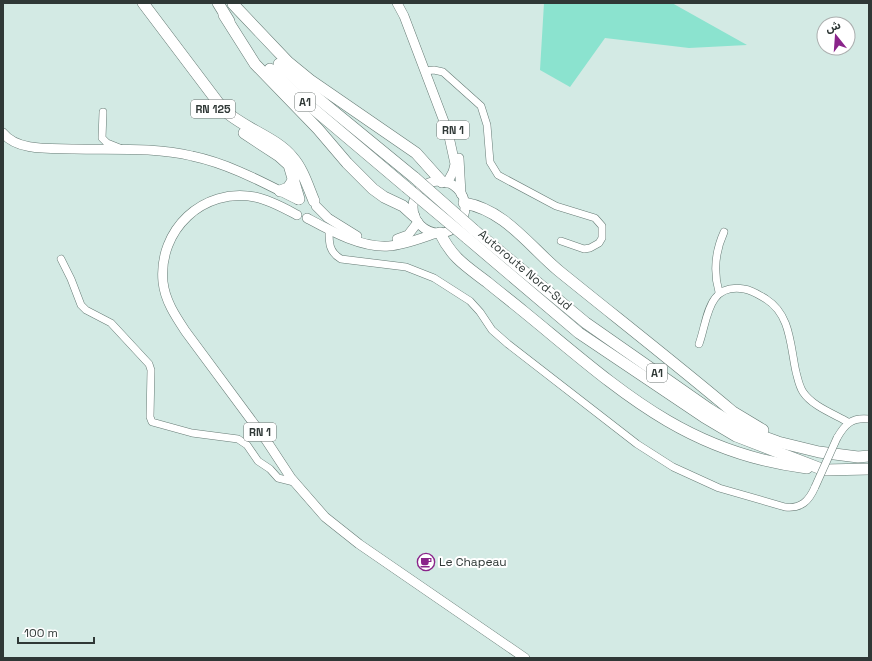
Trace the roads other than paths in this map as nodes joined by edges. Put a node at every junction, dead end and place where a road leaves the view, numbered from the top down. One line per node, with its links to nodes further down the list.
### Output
1 (136, 3): 11 (highway, RN 125)
2 (143, 3): 15 (highway)
3 (218, 3): 6 (highway, Autoroute Nord-Sud / A1)
4 (397, 3): 7 (main road, RN 1)
5 (232, 4): 12 (highway); 23 (highway, Autoroute Nord-Sud / A1, bridge)
6 (224, 15): 19 (highway); 23 (highway, Autoroute Nord-Sud / A1, bridge)
7 (426, 71): 12 (main road, RN 1); 14 (main road, RN 1); 24 (street)
8 (103, 112): 10 (street)
9 (3, 133): 10 (main road)
10 (124, 150): 13 (main road)
11 (294, 179): 13 (highway); 16 (highway, RN 125)
12 (445, 182): 14 (main road); 19 (main road)
13 (280, 191): 16 (main road)
14 (462, 195): 17 (highway); 17 (main road); 22 (main road)
15 (315, 204): 16 (main road); 18 (main road); 19 (main road)
16 (297, 205): 18 (main road); 34 (main road, RN 1)
17 (480, 207): 30 (highway)
18 (308, 218): 20 (main road)
19 (416, 219): 22 (main road)
20 (329, 230): 22 (main road); 29 (street, bridge)
21 (724, 232): 26 (street)
22 (439, 233): 33 (highway)
23 (470, 234): 30 (highway, Autoroute Nord-Sud / A1); 33 (highway, Autoroute Nord-Sud / A1)
24 (561, 241)
25 (61, 259): 34 (street)
26 (719, 292): 27 (street); 29 (street)
27 (699, 344)
28 (869, 419): 29 (street)
29 (848, 422)
30 (819, 452): 31 (highway, Autoroute Nord-Sud / A1)
31 (869, 456)
32 (869, 469): 33 (highway, Autoroute Nord-Sud / A1)
33 (824, 470)
34 (294, 482): 35 (main road, RN 1)
35 (525, 658)

